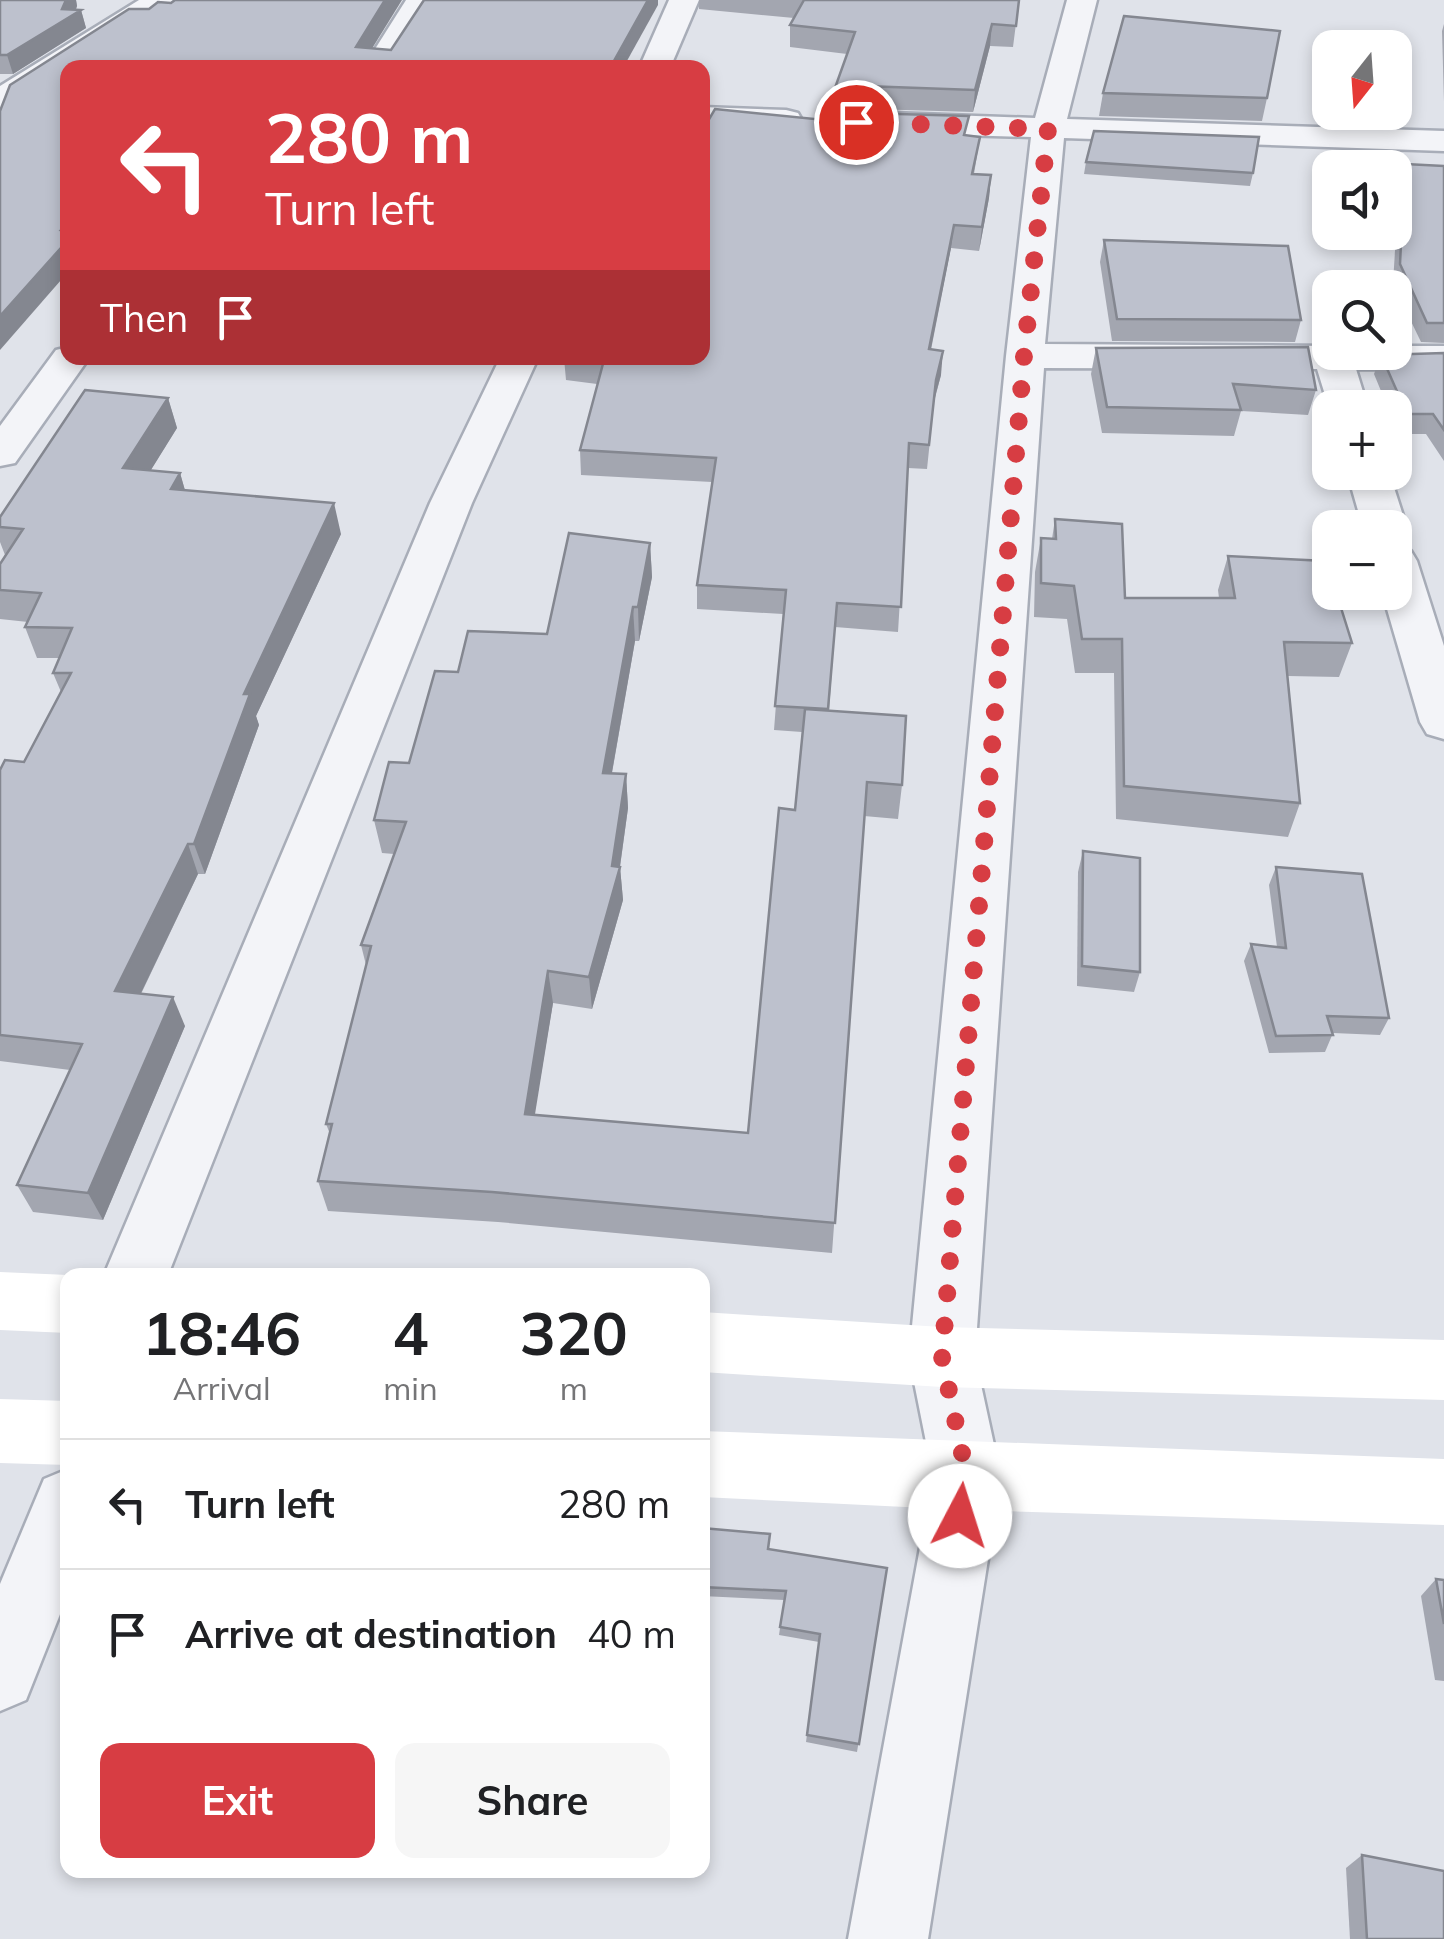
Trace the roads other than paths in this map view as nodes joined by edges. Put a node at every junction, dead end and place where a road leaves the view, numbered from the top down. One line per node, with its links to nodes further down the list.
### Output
1 (159, 0): 5 (street)
2 (422, 0): 6 (street)
3 (684, 0): 7 (street)
4 (1082, 0): 14 (street)
5 (65, 60)
6 (383, 60)
7 (658, 60)
8 (60, 63): 9 (street)
9 (5, 98): 10 (street)
10 (60, 98)
11 (710, 117): 12 (street)
12 (818, 121)
13 (856, 122): 14 (street)
14 (1048, 129): 15 (street); 16 (street)
15 (1444, 140)
16 (1024, 356): 17 (street); 29 (street)
17 (1312, 358)
18 (1412, 358): 19 (street)
19 (1444, 358)
20 (65, 365): 22 (street)
21 (516, 365): 25 (street)
22 (0, 454)
23 (1410, 610): 24 (street)
24 (1444, 722)
25 (139, 1268)
26 (0, 1301): 27 (street)
27 (60, 1304)
28 (710, 1342): 29 (street)
29 (942, 1357): 30 (street); 34 (street)
30 (1444, 1370)
31 (0, 1431): 32 (street)
32 (60, 1433)
33 (710, 1464): 34 (street)
34 (967, 1477): 35 (street); 38 (street)
35 (1444, 1492)
36 (60, 1524): 37 (street)
37 (0, 1674)
38 (888, 1939)

